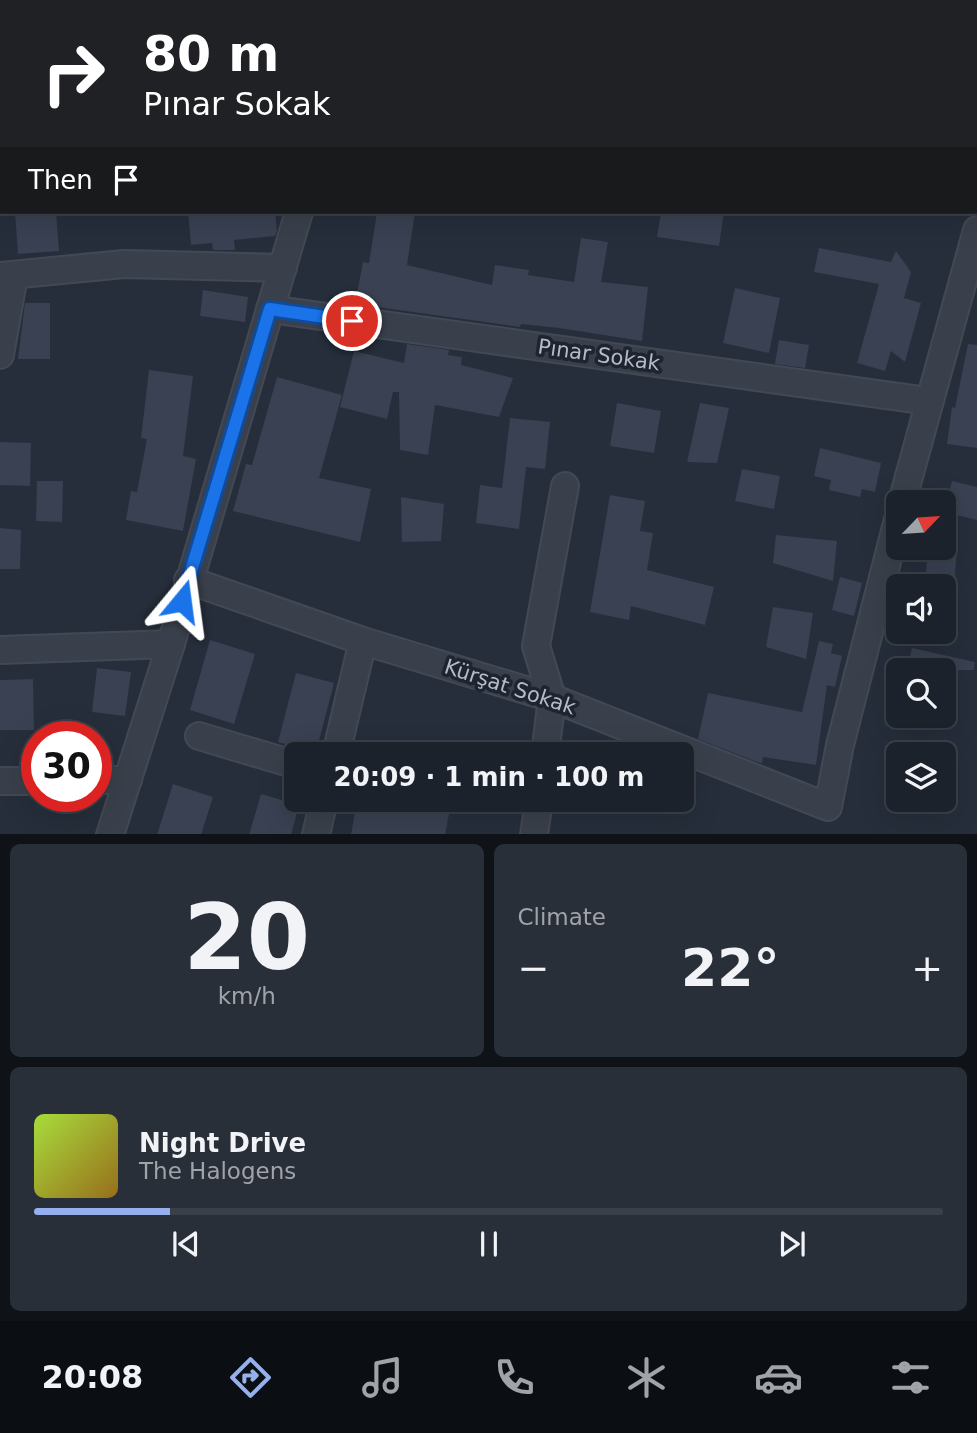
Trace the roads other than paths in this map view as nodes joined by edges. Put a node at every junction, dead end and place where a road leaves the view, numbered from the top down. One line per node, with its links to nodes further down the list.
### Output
1 (298, 214): 3 (street)
2 (977, 230): 7 (street)
3 (283, 268): 4 (street); 5 (street)
4 (7, 276): 6 (street)
5 (270, 309): 7 (street, Pınar Sokak); 11 (street)
6 (0, 355)
7 (928, 401): 9 (street)
8 (565, 486): 15 (street)
9 (905, 490)
10 (887, 560): 15 (street, Kürşat Sokak)
11 (188, 580): 12 (street, Kürşat Sokak); 13 (street)
12 (363, 641): 15 (street, Kürşat Sokak); 17 (street)
13 (171, 644): 14 (street); 21 (street)
14 (0, 650)
15 (552, 698): 18 (street)
16 (199, 736): 19 (street)
17 (339, 742)
18 (546, 742)
19 (284, 761)
20 (112, 780): 21 (street)
21 (128, 780): 26 (street)
22 (0, 781): 23 (street)
23 (21, 781)
24 (321, 812): 27 (street)
25 (537, 812): 28 (street)
26 (110, 834)
27 (316, 834)
28 (534, 834)

